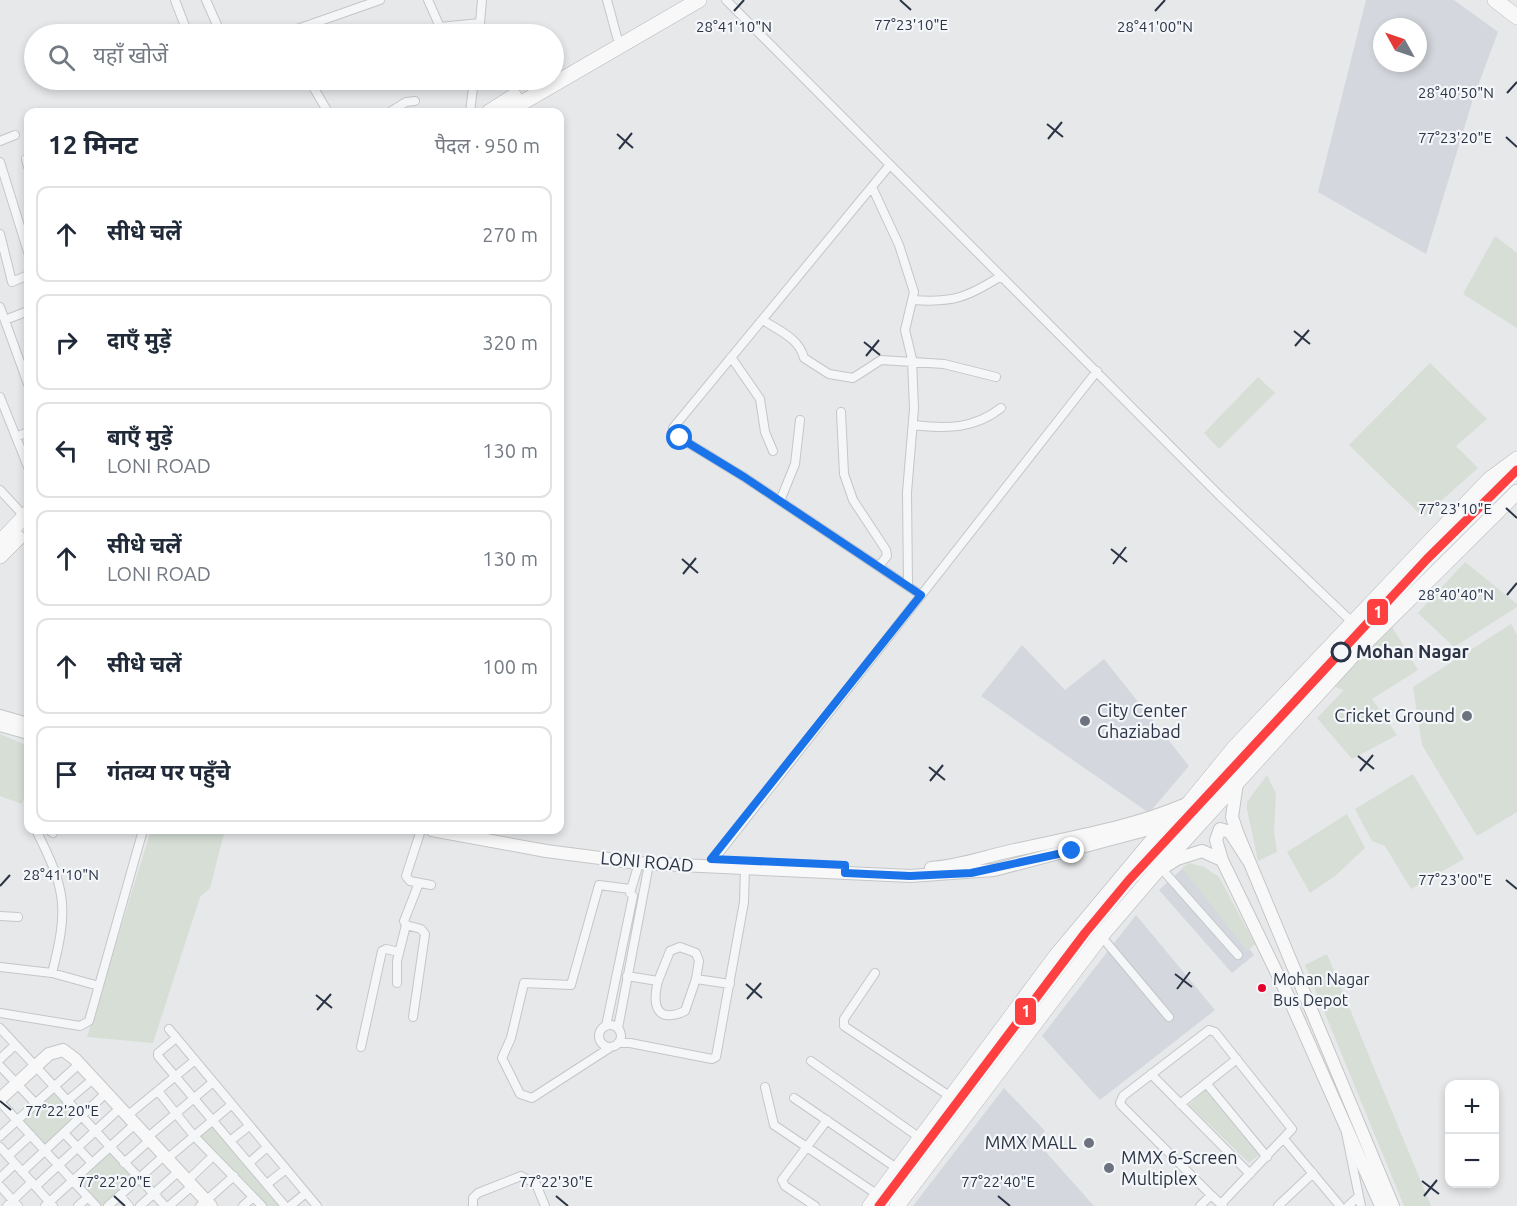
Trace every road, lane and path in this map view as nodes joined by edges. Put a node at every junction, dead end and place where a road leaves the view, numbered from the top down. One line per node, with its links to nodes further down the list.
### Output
1 (175, 0): 15 (street)
2 (207, 0): 16 (street)
3 (380, 0): 17 (street)
4 (428, 0): 18 (street)
5 (482, 0): 14 (street)
6 (607, 0): 20 (street)
7 (681, 0): 20 (highway)
8 (699, 0): 22 (highway)
9 (726, 0): 36 (street)
10 (1495, 0): 13 (highway)
11 (1509, 0): 12 (highway)
12 (1517, 6)
13 (1517, 17)
14 (480, 23): 19 (street)
15 (184, 24)
16 (217, 24)
17 (322, 24)
18 (439, 24)
19 (470, 24)
20 (617, 37): 21 (highway)
21 (564, 68)
22 (564, 78)
23 (315, 90): 28 (street)
24 (473, 90): 30 (street)
25 (526, 90): 31 (highway)
26 (544, 90): 32 (highway)
27 (415, 101): 29 (street)
28 (326, 108)
29 (396, 108)
30 (470, 108)
31 (496, 108)
32 (513, 108)
33 (15, 135): 34 (street)
34 (0, 141)
35 (0, 162): 39 (street)
36 (889, 166): 37 (street); 40 (street)
37 (872, 187): 42 (street); 46 (street)
38 (0, 234): 41 (street)
39 (24, 239)
40 (1002, 276): 42 (street); 49 (street)
41 (24, 278)
42 (914, 300): 48 (street)
43 (0, 307): 45 (street)
44 (24, 313): 45 (street)
45 (5, 320): 50 (street)
46 (763, 320): 47 (street); 48 (street)
47 (731, 357): 59 (street); 65 (street)
48 (913, 363): 51 (street); 56 (street)
49 (1097, 371): 72 (street); 73 (street)
50 (24, 373)
51 (996, 376)
52 (0, 396): 58 (street)
53 (1001, 408): 56 (street)
54 (841, 412): 70 (street)
55 (800, 420): 65 (street)
56 (914, 425): 71 (street)
57 (24, 434): 58 (street)
58 (16, 437): 60 (street)
59 (773, 451)
60 (24, 457)
61 (1517, 459): 66 (highway)
62 (0, 490): 67 (street)
63 (1517, 492): 78 (highway)
64 (1456, 493): 66 (highway)
65 (780, 501): 70 (street)
66 (1462, 507): 73 (highway)
67 (24, 515)
68 (24, 523): 69 (highway)
69 (0, 544)
70 (879, 566): 71 (street)
71 (908, 585): 72 (street)
72 (921, 595): 89 (street)
73 (1352, 622): 79 (highway)
74 (0, 716): 75 (street)
75 (24, 723)
76 (0, 725): 77 (street)
77 (24, 731)
78 (1237, 783): 87 (street); 92 (highway)
79 (1190, 802): 80 (highway); 91 (street)
80 (1169, 824): 91 (street); 142 (highway)
81 (38, 834): 106 (street)
82 (140, 834): 113 (street)
83 (420, 834): 94 (street)
84 (454, 834): 88 (street, LONI ROAD)
85 (498, 834): 89 (street, LONI ROAD)
86 (1222, 860): 87 (street); 92 (street); 98 (street)
87 (1248, 860): 97 (street)
88 (644, 863): 89 (street, LONI ROAD); 96 (street)
89 (710, 863): 90 (street, LONI ROAD); 93 (street, LONI ROAD)
90 (745, 867): 93 (street, LONI ROAD); 112 (street)
91 (971, 868): 93 (street, LONI ROAD)
92 (1161, 868): 102 (highway); 104 (street)
93 (845, 869)
94 (419, 883): 95 (street); 101 (street)
95 (431, 885)
96 (636, 890): 108 (street); 117 (street); 123 (street)
97 (1267, 907): 98 (street); 173 (street)
98 (1248, 915): 156 (street)
99 (0, 916): 100 (street)
100 (18, 916)
101 (406, 925): 103 (street); 115 (street)
102 (1101, 936): 116 (street); 222 (highway)
103 (399, 952): 111 (street); 124 (street)
104 (1238, 955)
105 (0, 967): 106 (street)
106 (52, 973): 113 (street)
107 (874, 973): 142 (street)
108 (627, 976): 110 (street); 119 (street)
109 (696, 979): 110 (street); 110 (street); 112 (street)
110 (658, 981)
111 (397, 983)
112 (730, 984): 123 (street)
113 (99, 986): 114 (street)
114 (0, 1013)
115 (413, 1017)
116 (1169, 1017)
117 (606, 1026): 119 (street); 123 (street)
118 (0, 1028): 122 (street)
119 (618, 1028): 123 (street)
120 (169, 1029): 121 (street)
121 (176, 1038): 127 (street); 133 (street)
122 (15, 1045): 125 (street); 131 (street)
123 (615, 1045)
124 (361, 1047)
125 (0, 1059)
126 (1237, 1059): 132 (street); 137 (street); 165 (street)
127 (194, 1061): 133 (street); 136 (street)
128 (811, 1061): 164 (street)
129 (80, 1064): 131 (street); 134 (street); 138 (street)
130 (0, 1066): 135 (street)
131 (36, 1066): 135 (street); 138 (street)
132 (1151, 1074): 148 (street); 198 (street)
133 (176, 1077): 140 (street); 143 (street)
134 (92, 1080): 141 (street); 146 (street)
135 (17, 1083): 145 (street); 147 (street)
136 (212, 1083): 143 (street); 149 (street)
137 (1206, 1083): 148 (street); 177 (street)
138 (55, 1087): 146 (street); 147 (street)
139 (765, 1087): 171 (street)
140 (158, 1091): 150 (street); 151 (street)
141 (105, 1094): 151 (street); 152 (street)
142 (951, 1097): 164 (highway)
143 (194, 1098): 150 (street); 154 (street)
144 (795, 1098): 155 (street)
145 (0, 1100): 153 (street)
146 (67, 1101): 152 (street)
147 (36, 1104): 153 (street)
148 (1180, 1104): 187 (street)
149 (231, 1105): 154 (street); 157 (street)
150 (176, 1113): 162 (street); 163 (street)
151 (127, 1116): 158 (street); 163 (street); 168 (street)
152 (81, 1117): 158 (street); 159 (street)
153 (17, 1120): 160 (street); 161 (street)
154 (213, 1120): 162 (street); 166 (street)
155 (827, 1120): 171 (street); 184 (street)
156 (1346, 1124): 173 (street); 202 (street)
157 (249, 1126): 166 (street); 169 (street)
158 (95, 1132): 168 (street); 170 (street)
159 (64, 1133): 170 (street); 172 (street)
160 (31, 1135): 172 (street); 174 (street)
161 (0, 1136)
162 (194, 1136): 175 (street); 176 (street)
163 (149, 1138): 176 (street); 179 (street)
164 (920, 1138): 184 (highway)
165 (1284, 1139): 177 (street); 186 (street)
166 (231, 1141): 180 (street)
167 (0, 1147): 174 (street)
168 (109, 1147): 178 (street); 179 (street)
169 (267, 1147): 180 (street); 183 (street)
170 (78, 1148): 178 (street); 182 (street)
171 (806, 1148): 203 (street); 221 (street)
172 (45, 1150): 182 (street); 185 (street)
173 (1364, 1153): 228 (street); 229 (street)
174 (8, 1156): 181 (street)
175 (213, 1156): 188 (street); 191 (street)
176 (166, 1157): 190 (street); 191 (street)
177 (1267, 1157): 187 (street)
178 (92, 1163): 192 (street)
179 (124, 1163): 190 (street)
180 (249, 1163): 194 (street)
181 (15, 1164): 185 (street); 189 (street)
182 (59, 1165): 192 (street); 193 (street)
183 (286, 1169): 194 (street); 196 (street)
184 (898, 1169): 203 (highway)
185 (22, 1172): 193 (street)
186 (1313, 1173): 224 (street); 225 (street)
187 (1250, 1174): 207 (street)
188 (234, 1176): 201 (street); 205 (street)
189 (0, 1178)
190 (139, 1179): 197 (street); 199 (street)
191 (186, 1179): 197 (street); 205 (street); 213 (street)
192 (73, 1180): 200 (street); 206 (street)
193 (34, 1184): 204 (street); 206 (street)
194 (267, 1184): 216 (street)
195 (0, 1186): 204 (street)
196 (306, 1193): 217 (street); 218 (street)
197 (153, 1194): 212 (street); 213 (street)
198 (1211, 1195): 207 (street); 223 (street)
199 (120, 1196): 210 (street); 211 (street)
200 (88, 1197): 208 (street); 209 (street)
201 (254, 1197): 214 (street); 215 (street)
202 (1358, 1197): 226 (street); 227 (street)
203 (874, 1201)
204 (13, 1204)
205 (206, 1204)
206 (50, 1205)
207 (1222, 1205)
208 (78, 1206)
209 (96, 1206)
210 (108, 1206)
211 (129, 1206)
212 (140, 1206)
213 (167, 1206)
214 (243, 1206)
215 (262, 1206)
216 (285, 1206)
217 (290, 1206)
218 (317, 1206)
219 (473, 1206): 220 (street)
220 (545, 1206)
221 (815, 1206)
222 (897, 1206)
223 (1200, 1206)
224 (1278, 1206)
225 (1340, 1206)
226 (1348, 1206)
227 (1361, 1206)
228 (1381, 1206)
229 (1393, 1206)

